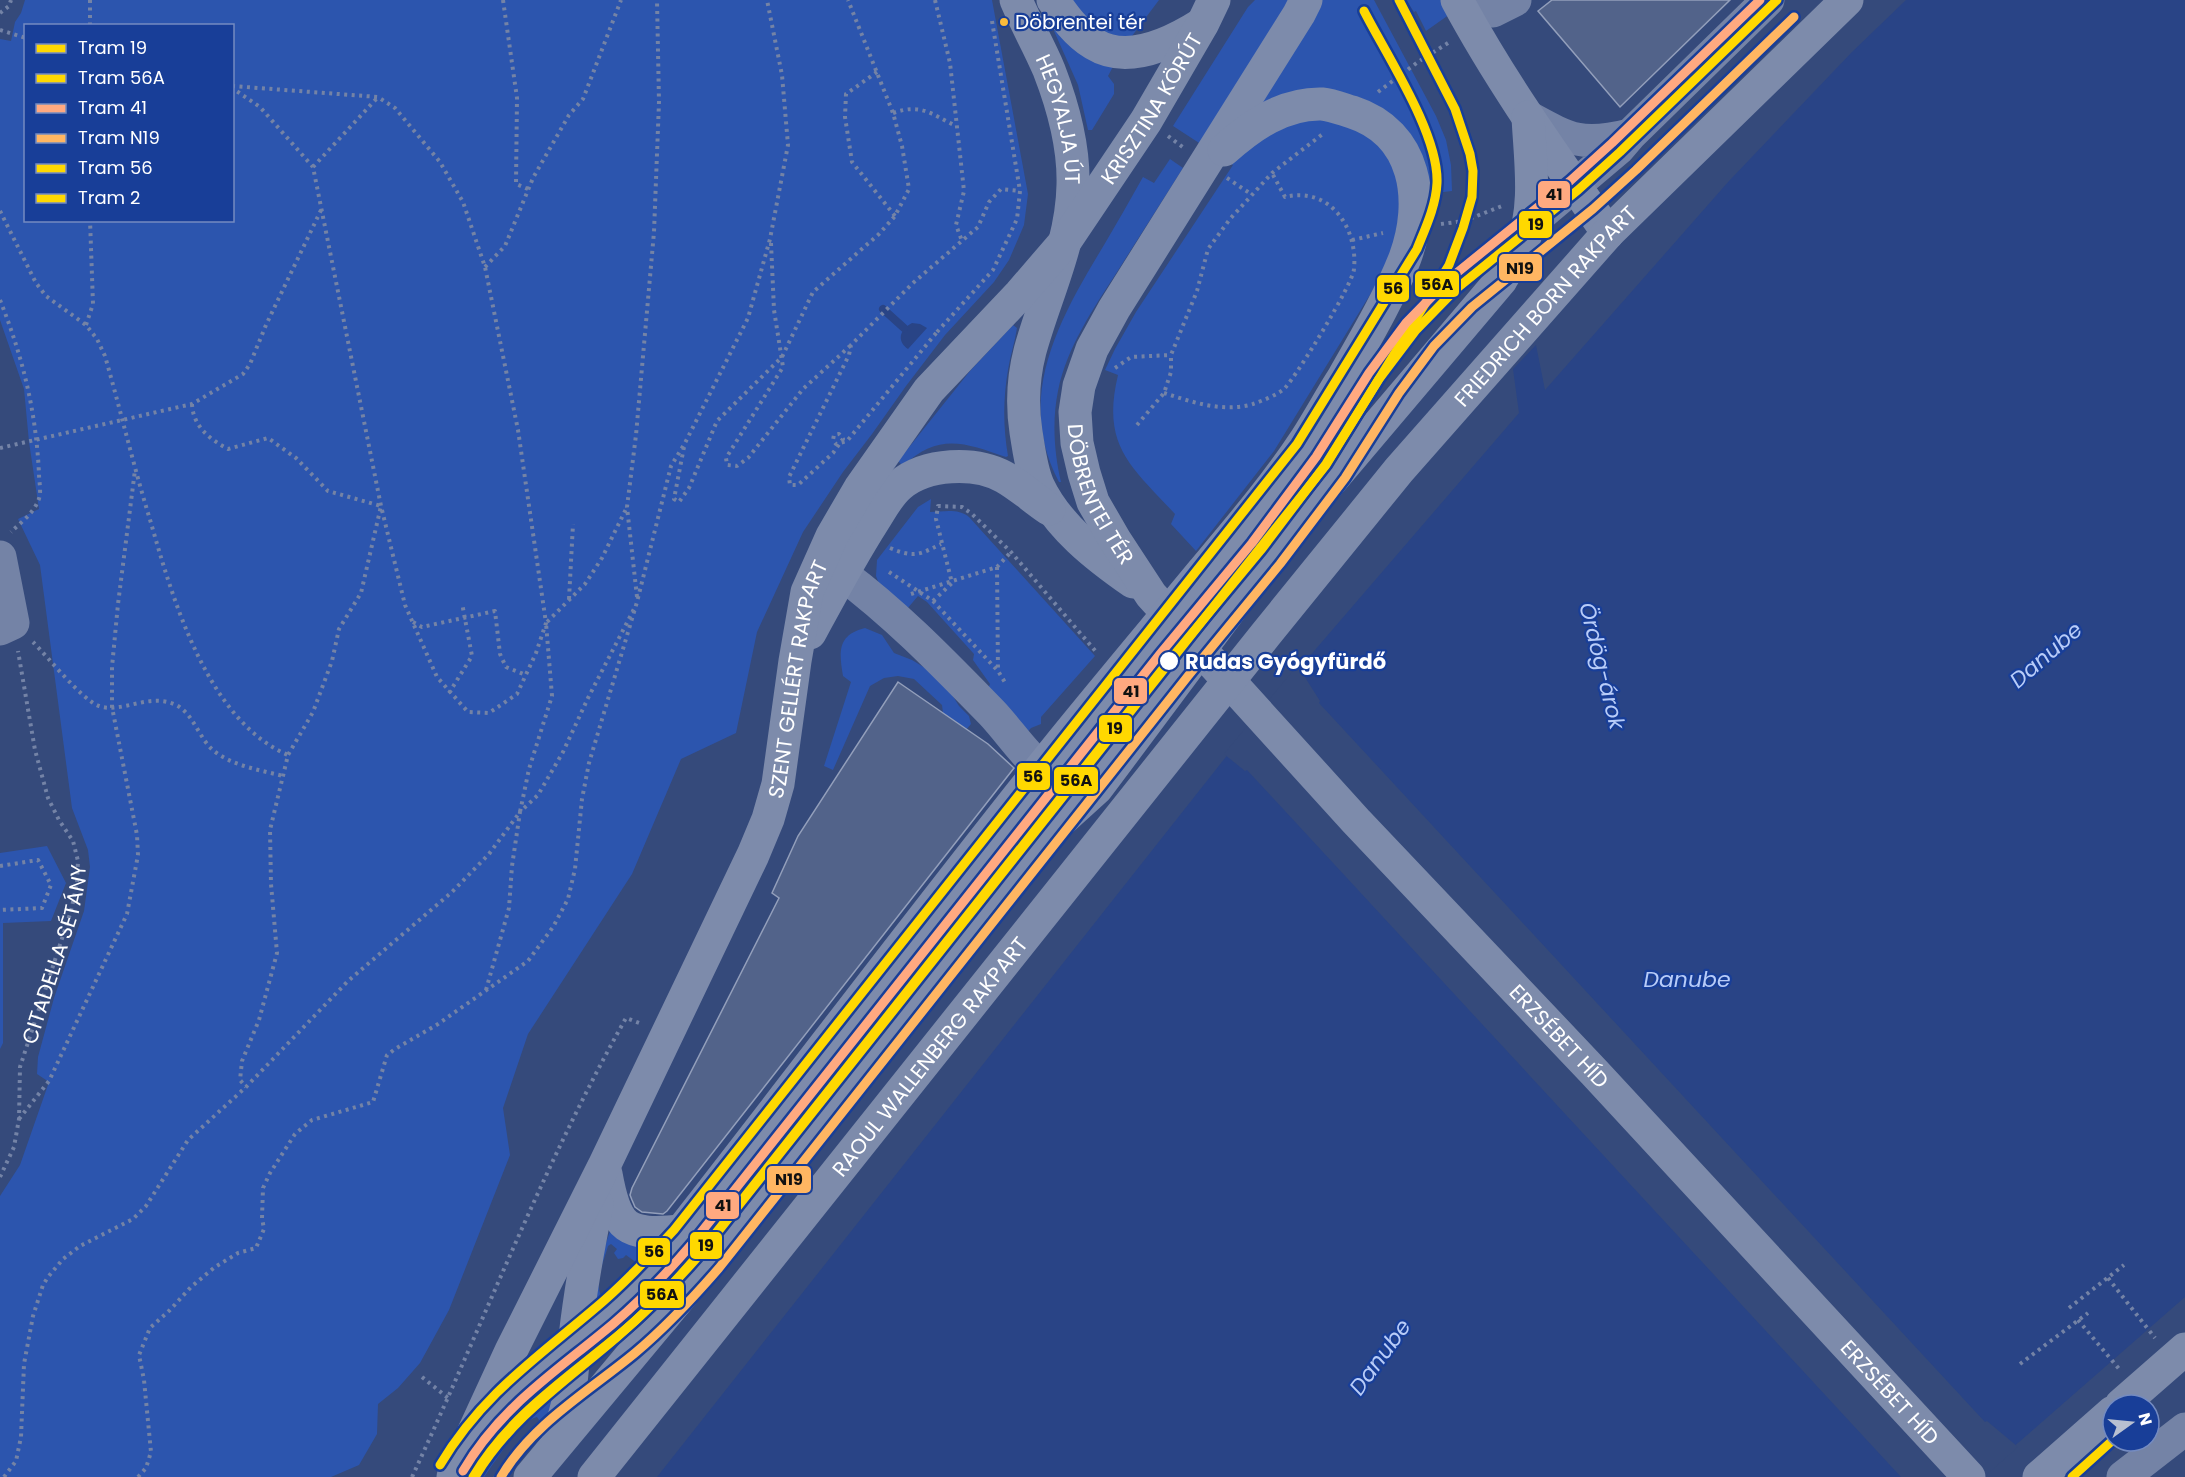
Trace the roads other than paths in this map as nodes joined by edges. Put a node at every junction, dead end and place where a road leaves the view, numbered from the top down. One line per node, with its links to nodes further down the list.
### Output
1 (1053, 0): 7 (main road)
2 (1515, 0): 8 (street)
3 (1768, 0): 10 (street)
4 (1847, 0): 14 (main road, FRIEDRICH BORN RAKPART)
5 (1307, 5): 11 (main road, DÖBRENTEI TÉR)
6 (1004, 6): 15 (main road, HEGYALJA ÚT)
7 (1213, 8): 15 (main road, KRISZTINA KÖRÚT)
8 (1464, 13): 9 (main road)
9 (1528, 117): 10 (street); 12 (main road); 13 (main road, SZENT GELLÉRT RAKPART)
10 (1630, 135): 12 (street)
11 (1204, 167): 19 (main road, DÖBRENTEI TÉR); 23 (main road, SZENT GELLÉRT RAKPART)
12 (1576, 186): 13 (street); 14 (main road)
13 (1528, 225): 32 (main road, SZENT GELLÉRT RAKPART)
14 (1608, 233): 21 (main road, FRIEDRICH BORN RAKPART)
15 (1064, 243): 16 (main road, HEGYALJA ÚT); 22 (main road, SZENT GELLÉRT RAKPART)
16 (1056, 514): 18 (main road); 19 (main road)
17 (4, 545): 20 (street)
18 (842, 574): 22 (main road); 23 (street)
19 (1151, 595): 35 (main road, ERZSÉBET HÍD)
20 (6, 626)
21 (1266, 634): 34 (main road, RAOUL WALLENBERG RAKPART)
22 (795, 662): 24 (main road, SZENT GELLÉRT RAKPART)
23 (1041, 768): 25 (main road, SZENT GELLÉRT RAKPART)
24 (604, 1164): 25 (main road); 26 (main road, SZENT GELLÉRT RAKPART); 29 (main road, SZENT GELLÉRT RAKPART)
25 (682, 1231): 26 (main road, SZENT GELLÉRT RAKPART)
26 (575, 1339): 29 (main road, SZENT GELLÉRT RAKPART); 32 (main road, SZENT GELLÉRT RAKPART)
27 (2172, 1346): 28 (main road)
28 (2122, 1390)
29 (479, 1422): 33 (main road, SZENT GELLÉRT RAKPART)
30 (2101, 1423): 36 (main road)
31 (2185, 1429): 37 (street)
32 (540, 1465)
33 (453, 1477)
34 (594, 1477)
35 (1969, 1477)
36 (2039, 1477)
37 (2123, 1477)

